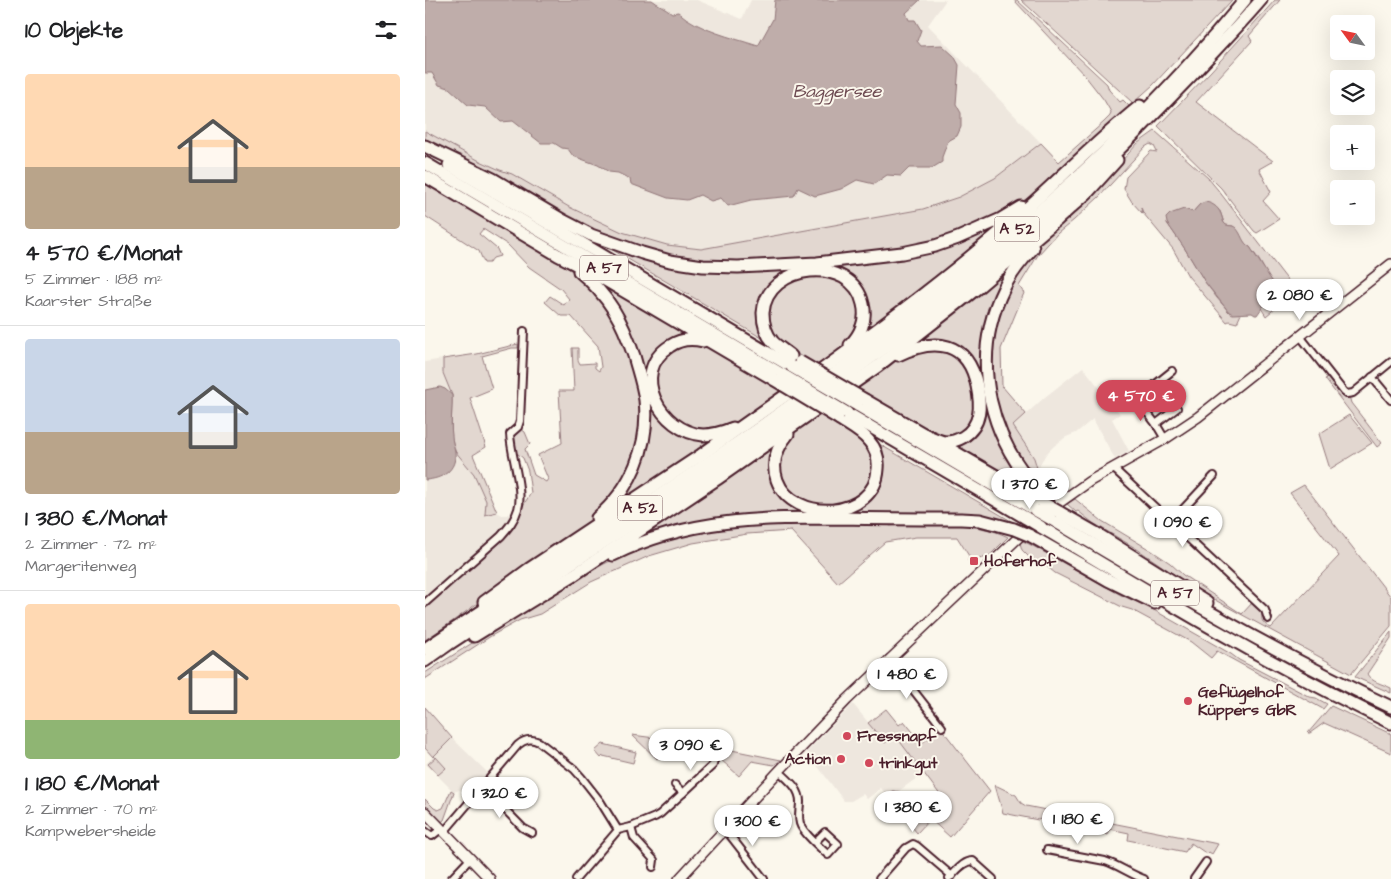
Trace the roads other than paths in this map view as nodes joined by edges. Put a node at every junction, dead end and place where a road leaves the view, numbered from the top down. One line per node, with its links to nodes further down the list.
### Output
1 (1245, 0): 3 (highway, A 52)
2 (1261, 0): 4 (highway, A 52)
3 (1183, 72): 9 (highway); 41 (highway, A 52)
4 (1150, 118): 10 (highway); 44 (highway, A 52)
5 (425, 146): 9 (highway)
6 (425, 150): 19 (highway, A 57)
7 (425, 162): 19 (highway, A 57)
8 (425, 176): 11 (highway)
9 (1052, 184): 16 (highway)
10 (1059, 219): 18 (highway); 33 (highway)
11 (558, 255): 15 (highway); 36 (highway)
12 (1391, 264): 14 (main road)
13 (524, 331): 38 (street)
14 (1300, 336): 21 (street); 30 (main road)
15 (723, 350): 19 (highway); 25 (highway)
16 (839, 358): 19 (highway); 25 (highway)
17 (1391, 362): 21 (street)
18 (878, 366): 26 (highway); 29 (highway)
19 (788, 368): 23 (highway, A 57, bridge); 27 (highway, A 57, bridge)
20 (1172, 371): 28 (street)
21 (1371, 378): 22 (street)
22 (1391, 400)
23 (861, 402): 29 (highway); 33 (highway, A 57)
24 (1177, 408): 28 (street)
25 (759, 415): 36 (highway)
26 (806, 417): 27 (highway); 37 (highway)
27 (844, 419): 39 (highway, A 57, bridge)
28 (1156, 424): 30 (street)
29 (923, 434): 33 (highway)
30 (1165, 439): 31 (main road)
31 (1113, 468): 34 (main road); 35 (street)
32 (1214, 476): 35 (street)
33 (1042, 504): 34 (highway, A 57, bridge)
34 (1058, 510): 43 (main road); 45 (highway); 45 (highway, A 57)
35 (1171, 522): 40 (street)
36 (565, 545): 41 (highway)
37 (575, 574): 39 (highway, bridge); 44 (highway)
38 (425, 603)
39 (1178, 609): 47 (highway, A 57)
40 (1268, 619)
41 (440, 638): 42 (highway, A 52)
42 (425, 648)
43 (889, 659): 48 (street); 50 (main road)
44 (425, 662)
45 (1301, 664): 46 (highway, A 57)
46 (1391, 707)
47 (1391, 723)
48 (942, 727)
49 (715, 758): 53 (street)
50 (779, 771): 56 (main road); 61 (street)
51 (675, 785): 53 (street)
52 (483, 787): 57 (street); 58 (street); 60 (street)
53 (683, 793): 55 (street)
54 (425, 812): 57 (main road)
55 (631, 827): 58 (street); 65 (street)
56 (725, 829): 71 (main road); 72 (street)
57 (443, 830): 59 (street); 63 (main road)
58 (618, 830): 70 (street)
59 (425, 831)
60 (531, 833)
61 (815, 842)
62 (1047, 850): 66 (street)
63 (470, 859): 68 (street); 69 (main road)
64 (1206, 862): 76 (street)
65 (653, 867)
66 (1130, 877): 75 (street)
67 (950, 878): 73 (street); 74 (street)
68 (451, 879)
69 (490, 879)
70 (576, 879)
71 (679, 879)
72 (764, 879)
73 (879, 879)
74 (993, 879)
75 (1144, 879)
76 (1195, 879)

